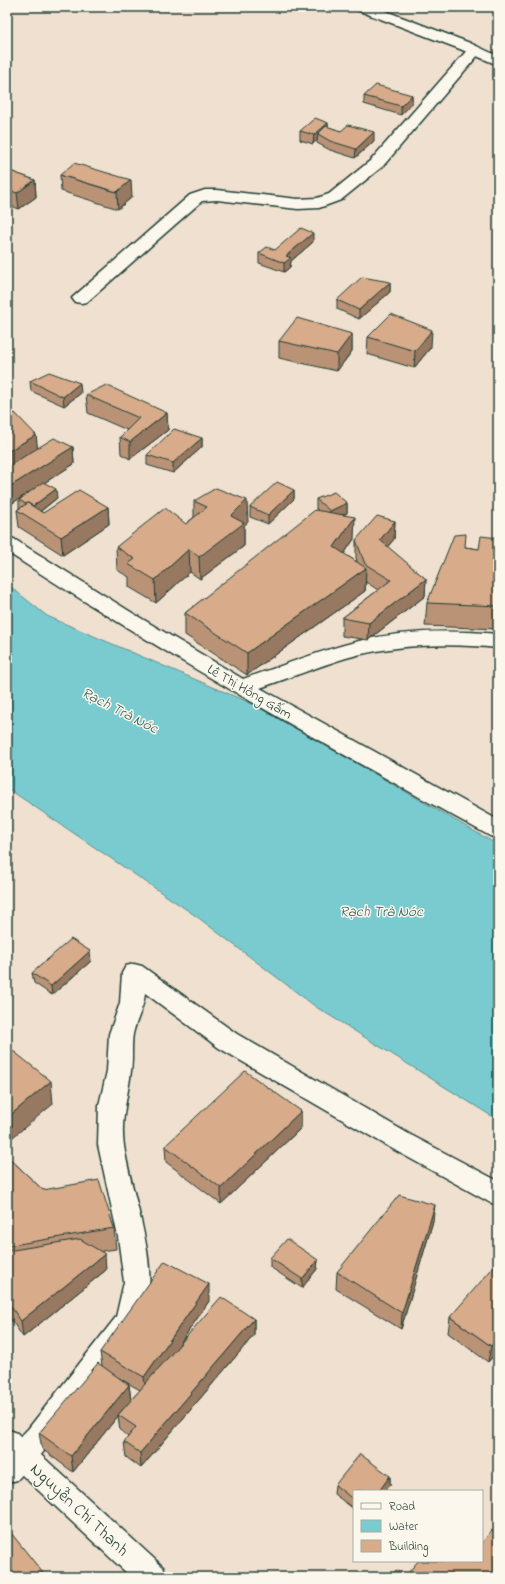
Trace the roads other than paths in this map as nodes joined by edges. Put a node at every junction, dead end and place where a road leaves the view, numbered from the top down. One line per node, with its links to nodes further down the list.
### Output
1 (362, 7): 2 (street)
2 (474, 51): 3 (street); 4 (street)
3 (498, 61)
4 (81, 298)
5 (7, 543): 7 (street, Lê Thị Hồng Gấm)
6 (498, 641): 7 (street)
7 (242, 687): 8 (street, Lê Thị Hồng Gấm)
8 (498, 830)
9 (498, 1194): 10 (street)
10 (12, 1456): 11 (street, Nguyễn Chí Thanh)
11 (152, 1577)

